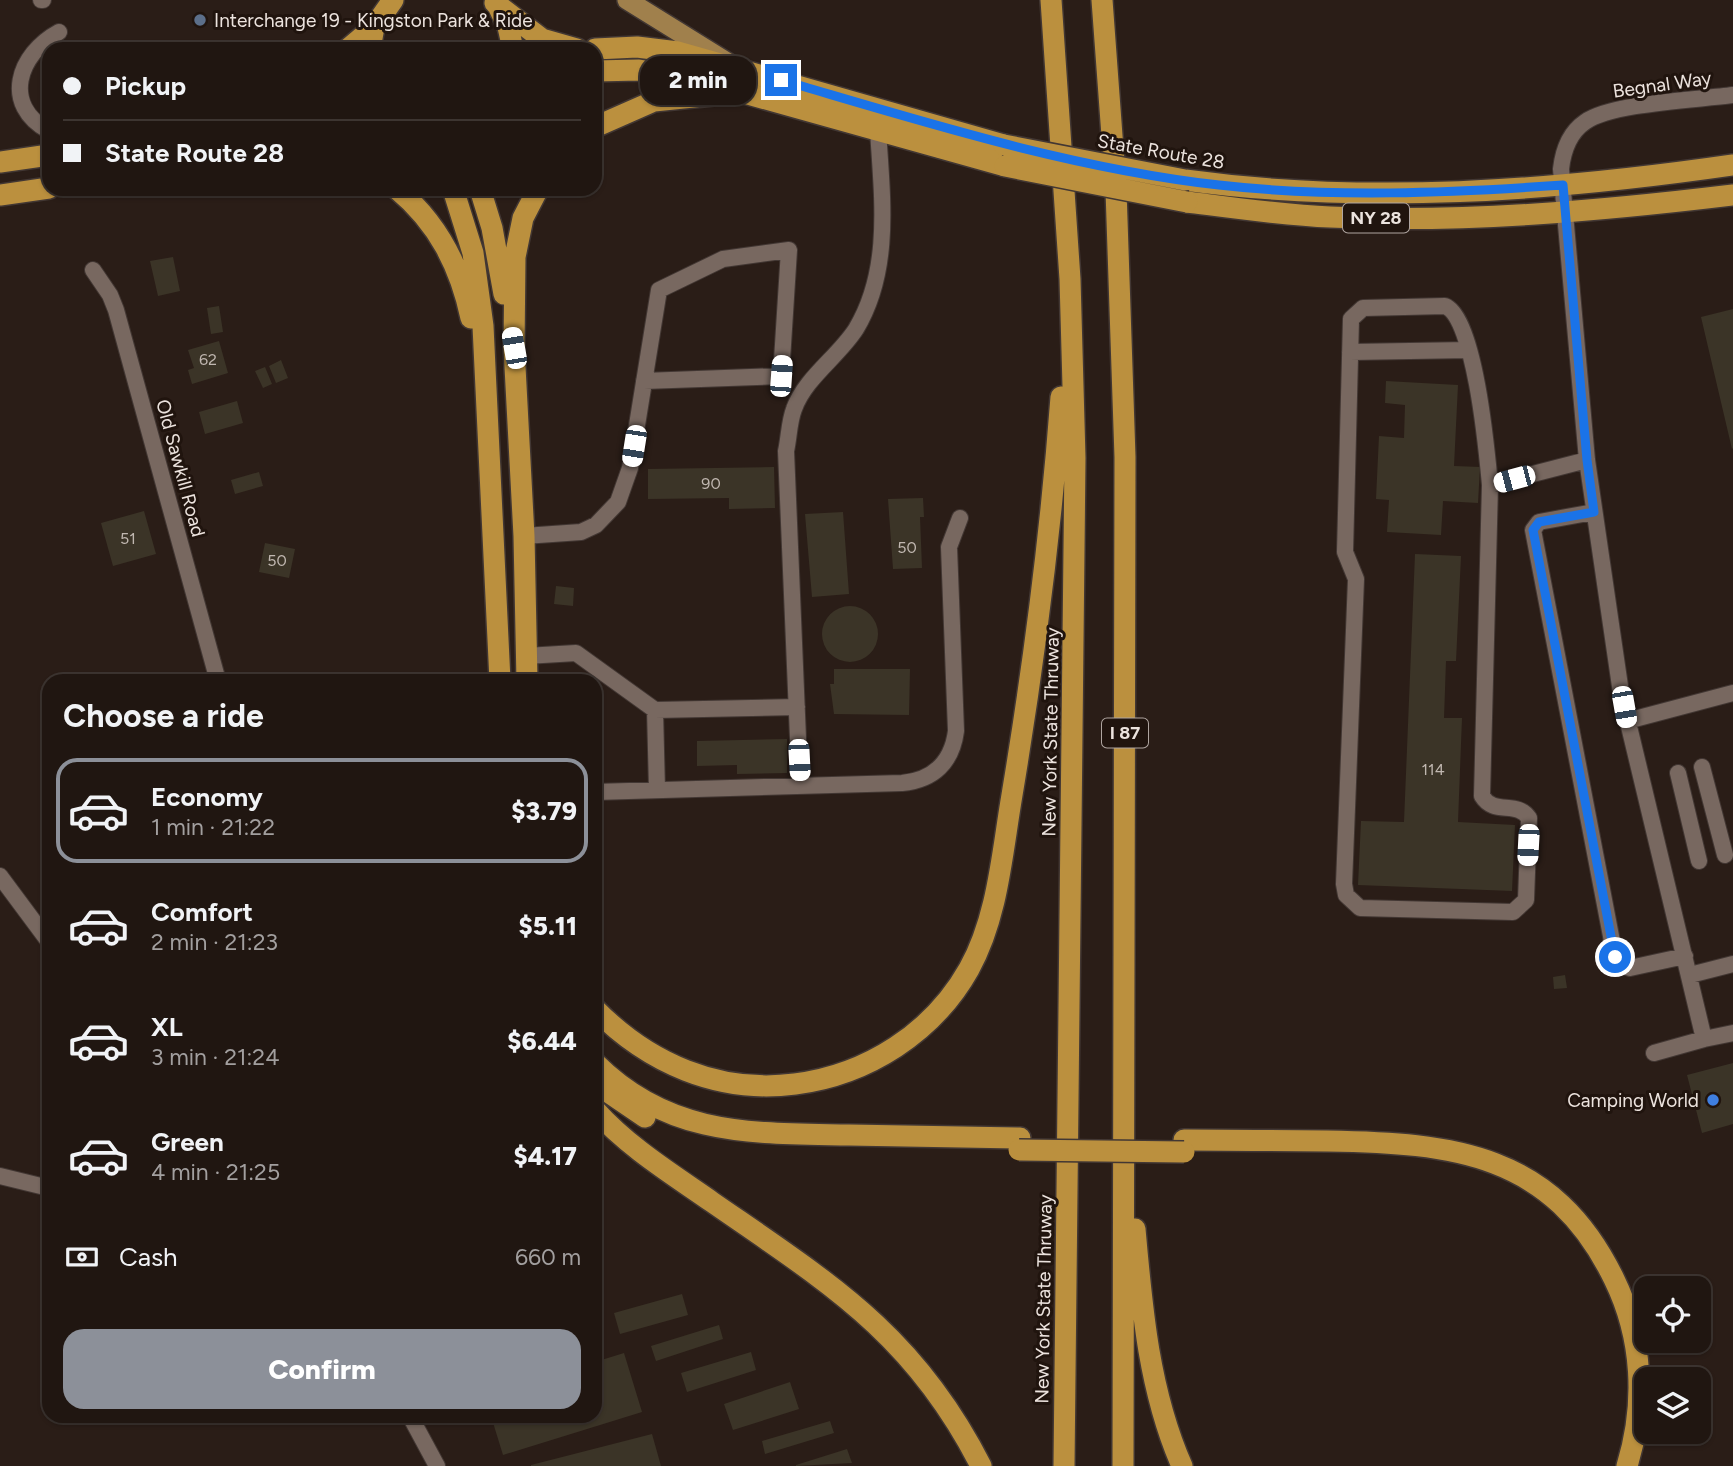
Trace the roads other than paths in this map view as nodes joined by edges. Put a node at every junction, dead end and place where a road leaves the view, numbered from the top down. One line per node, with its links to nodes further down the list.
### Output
1 (627, 0): 14 (main road)
2 (1051, 0): 35 (highway, New York State Thruway)
3 (1102, 0): 73 (highway, I 87)
4 (494, 1): 10 (highway); 11 (highway)
5 (381, 11): 8 (highway); 9 (highway)
6 (59, 32): 7 (street)
7 (44, 42)
8 (354, 42)
9 (372, 42)
10 (511, 42)
11 (553, 42)
12 (42, 43): 19 (street)
13 (602, 49): 14 (highway, State Route 28 / NY 28)
14 (737, 67): 21 (highway, State Route 28 / NY 28)
15 (602, 71): 16 (highway, State Route 28 / NY 28)
16 (751, 94): 18 (highway); 20 (highway, State Route 28 / NY 28)
17 (1733, 95): 25 (street, Begnal Way)
18 (602, 124)
19 (42, 127)
20 (878, 131): 21 (highway, State Route 28 / NY 28); 41 (street)
21 (1004, 155): 25 (highway, State Route 28 / NY 28, bridge); 33 (highway, State Route 28 / NY 28, bridge)
22 (42, 156): 23 (highway)
23 (0, 162)
24 (1733, 166): 25 (highway, State Route 28 / NY 28)
25 (1563, 185): 33 (street, Begnal Way)
26 (42, 189): 27 (highway)
27 (0, 195)
28 (1733, 195): 33 (highway, State Route 28 / NY 28)
29 (404, 196): 42 (highway)
30 (455, 196): 42 (highway)
31 (482, 196): 36 (highway)
32 (534, 196): 36 (highway)
33 (1565, 211): 43 (street, Begnal Way)
34 (93, 270): 49 (street, Old Sawkill Road)
35 (1070, 279): 68 (highway); 83 (highway, New York State Thruway)
36 (514, 348): 47 (highway)
37 (1469, 349): 38 (street); 38 (street); 44 (street)
38 (1350, 352): 44 (street)
39 (781, 376): 40 (street); 40 (street); 41 (street)
40 (644, 381): 47 (street)
41 (802, 394): 53 (street)
42 (488, 412): 50 (highway)
43 (1587, 460): 44 (street); 45 (street, Begnal Way)
44 (1490, 485)
45 (1594, 512): 55 (street, Begnal Way); 65 (street)
46 (960, 518): 58 (street)
47 (524, 536): 48 (highway)
48 (526, 656): 51 (highway); 54 (street)
49 (216, 674)
50 (500, 674)
51 (527, 674)
52 (1733, 693): 55 (street)
53 (797, 707): 54 (street); 58 (street)
54 (655, 710): 59 (street)
55 (1626, 721): 65 (street, Begnal Way)
56 (1702, 767): 61 (street)
57 (1678, 772): 62 (street)
58 (800, 786): 59 (street)
59 (657, 790): 60 (street)
60 (602, 792)
61 (1725, 855)
62 (1699, 861)
63 (0, 876): 64 (street)
64 (42, 933)
65 (1685, 956): 67 (street, Begnal Way)
66 (1733, 964): 67 (street)
67 (1690, 975): 70 (street, Begnal Way)
68 (602, 1016)
69 (1733, 1033): 70 (street)
70 (1704, 1039): 71 (street)
71 (1654, 1053)
72 (602, 1069): 76 (highway)
73 (1123, 1079): 84 (highway, I 87); 85 (highway)
74 (602, 1088): 76 (highway)
75 (602, 1116): 82 (highway)
76 (1019, 1144): 77 (highway)
77 (1184, 1146): 86 (highway); 87 (highway)
78 (0, 1176): 79 (street)
79 (42, 1186)
80 (414, 1423): 81 (street)
81 (437, 1466)
82 (981, 1466)
83 (1064, 1466)
84 (1123, 1466)
85 (1182, 1466)
86 (1614, 1466)
87 (1627, 1466)

